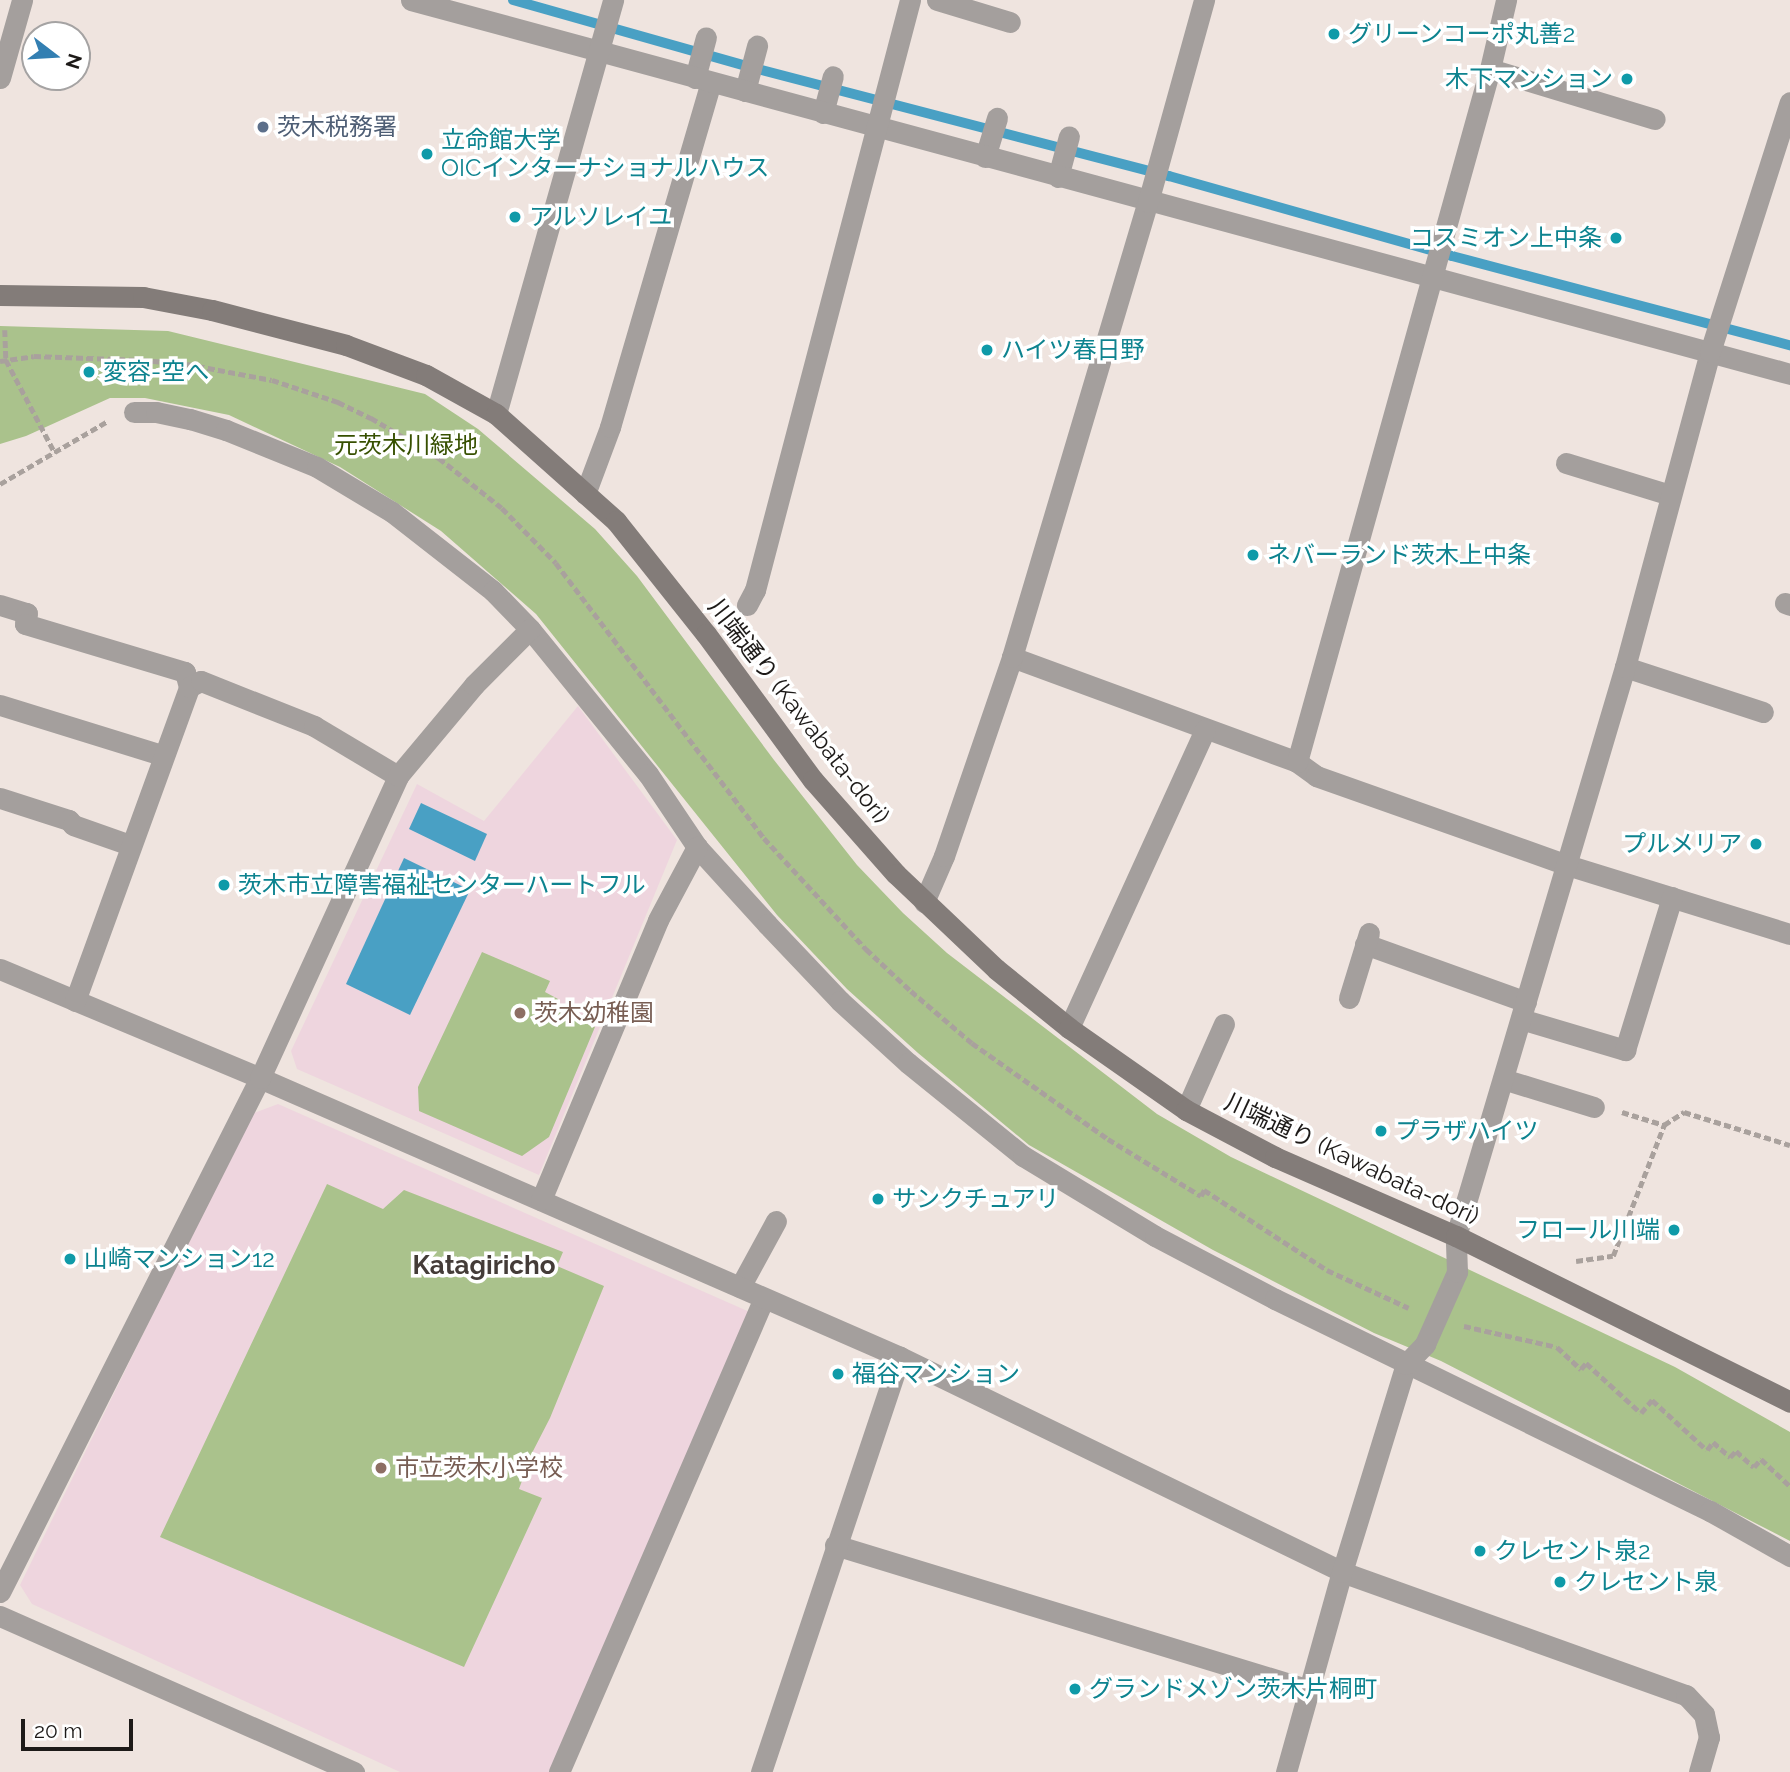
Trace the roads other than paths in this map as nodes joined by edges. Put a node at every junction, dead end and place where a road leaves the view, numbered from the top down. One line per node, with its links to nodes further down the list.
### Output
1 (22, 0): 14 (street)
2 (411, 0): 10 (street)
3 (910, 0): 20 (street)
4 (937, 0): 8 (street)
5 (1204, 0): 25 (street)
6 (1506, 0): 12 (street)
7 (612, 7): 10 (street)
8 (1010, 22)
9 (706, 37): 15 (street)
10 (602, 44): 15 (street); 31 (street)
11 (757, 46): 16 (street)
12 (1490, 69): 21 (street); 26 (street)
13 (833, 76): 18 (street)
14 (0, 78)
15 (703, 80): 16 (street); 33 (street)
16 (745, 91): 18 (street)
17 (1790, 102): 28 (street)
18 (823, 113): 20 (street)
19 (997, 118): 23 (street)
20 (877, 119): 23 (street); 36 (street)
21 (1655, 119)
22 (1069, 136): 24 (street)
23 (985, 157): 24 (street)
24 (1058, 177): 25 (street)
25 (1151, 193): 26 (street); 38 (street)
26 (1433, 270): 28 (street); 45 (street)
27 (0, 295): 31 (street, 川端通り (Kawabata-dori))
28 (1712, 346): 29 (street); 34 (street)
29 (1790, 374)
30 (134, 412): 37 (street)
31 (496, 414): 33 (street, 川端通り (Kawabata-dori))
32 (1566, 463): 34 (street)
33 (585, 494): 52 (street, 川端通り (Kawabata-dori))
34 (1670, 495): 39 (street)
35 (0, 605): 40 (street)
36 (747, 605)
37 (530, 629): 46 (street); 49 (street)
38 (1012, 657): 43 (street); 52 (street)
39 (1625, 667): 42 (street); 50 (street)
40 (188, 687): 44 (street); 46 (street)
41 (0, 705): 44 (street)
42 (1763, 712)
43 (1205, 729): 45 (street); 59 (street)
44 (162, 755): 48 (street)
45 (1297, 762): 50 (street)
46 (398, 776): 60 (street)
47 (0, 798): 48 (street)
48 (130, 845): 56 (street)
49 (697, 847): 64 (street); 70 (street)
50 (1567, 865): 51 (street); 57 (street)
51 (1672, 897): 53 (street); 57 (street)
52 (924, 902): 59 (street, 川端通り (Kawabata-dori))
53 (1790, 934)
54 (0, 969): 56 (street)
55 (1349, 998): 57 (street)
56 (75, 1001): 60 (street)
57 (1523, 1011): 61 (street)
58 (1224, 1024): 63 (street)
59 (1069, 1028): 63 (street, 川端通り (Kawabata-dori))
60 (260, 1078): 64 (street); 75 (street)
61 (1503, 1079): 62 (street); 66 (street)
62 (1594, 1107)
63 (1186, 1110): 66 (street, 川端通り (Kawabata-dori))
64 (541, 1200): 67 (street)
65 (776, 1221): 67 (street)
66 (1456, 1236): 70 (street); 71 (street, 川端通り (Kawabata-dori))
67 (740, 1287): 68 (street)
68 (764, 1298): 69 (street); 79 (street)
69 (900, 1357): 72 (street); 74 (street)
70 (1406, 1364): 73 (street); 74 (street)
71 (1788, 1398)
72 (835, 1545): 77 (street); 80 (street)
73 (1790, 1556)
74 (1342, 1572): 77 (street); 82 (street)
75 (0, 1592)
76 (0, 1616): 78 (street)
77 (1309, 1690): 81 (street)
78 (354, 1772)
79 (559, 1772)
80 (761, 1772)
81 (1286, 1772)
82 (1699, 1772)

